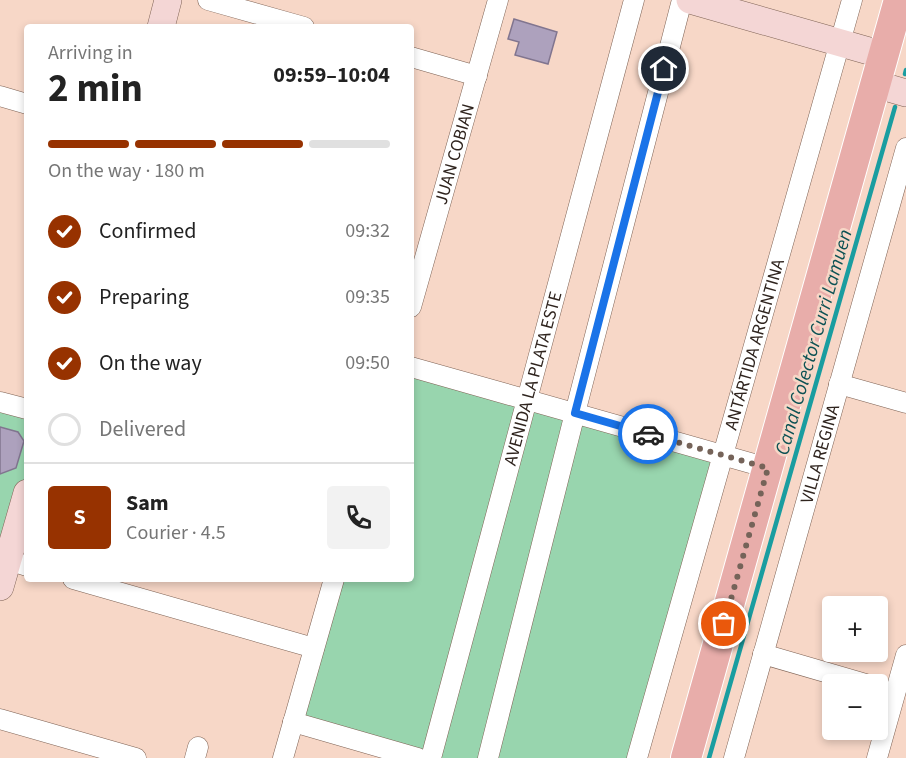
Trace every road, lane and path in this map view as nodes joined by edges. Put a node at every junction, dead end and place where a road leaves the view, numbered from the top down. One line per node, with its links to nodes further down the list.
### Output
1 (168, 0): 9 (street)
2 (208, 0): 10 (street)
3 (498, 0): 14 (street, JUAN COBIAN)
4 (634, 0): 23 (street, AVENIDA LA PLATA ESTE)
5 (682, 0): 27 (street)
6 (690, 0): 11 (street)
7 (852, 0): 11 (street, ANTÁRTIDA ARGENTINA)
8 (899, 0): 12 (main road)
9 (162, 24)
10 (293, 24)
11 (840, 43): 12 (street); 28 (street, ANTÁRTIDA ARGENTINA)
12 (884, 55): 15 (main road)
13 (414, 58): 14 (street)
14 (477, 76): 20 (street, JUAN COBIAN)
15 (875, 84): 16 (street); 29 (main road)
16 (906, 93)
17 (0, 96): 18 (street)
18 (24, 103)
19 (906, 148): 22 (street, VILLA REGINA)
20 (414, 296)
21 (414, 368): 23 (street)
22 (839, 384): 25 (street); 36 (street, VILLA REGINA)
23 (528, 400): 27 (street); 45 (street, AVENIDA LA PLATA ESTE)
24 (0, 402): 26 (street)
25 (906, 403)
26 (24, 408)
27 (575, 413): 28 (street); 46 (street)
28 (723, 455): 29 (street); 47 (street, ANTÁRTIDA ARGENTINA)
29 (768, 468): 48 (main road)
30 (24, 514): 31 (street)
31 (17, 563): 34 (street)
32 (83, 582): 35 (street)
33 (333, 582): 35 (street)
34 (0, 587)
35 (314, 648): 41 (street)
36 (763, 654): 38 (street); 49 (street, VILLA REGINA)
37 (906, 656): 39 (street)
38 (832, 674)
39 (893, 692): 50 (street)
40 (0, 719): 42 (street)
41 (293, 722): 43 (street); 44 (street)
42 (136, 758)
43 (283, 758)
44 (418, 758)
45 (431, 758)
46 (488, 758)
47 (638, 758)
48 (686, 758)
49 (734, 758)
50 (877, 758)

